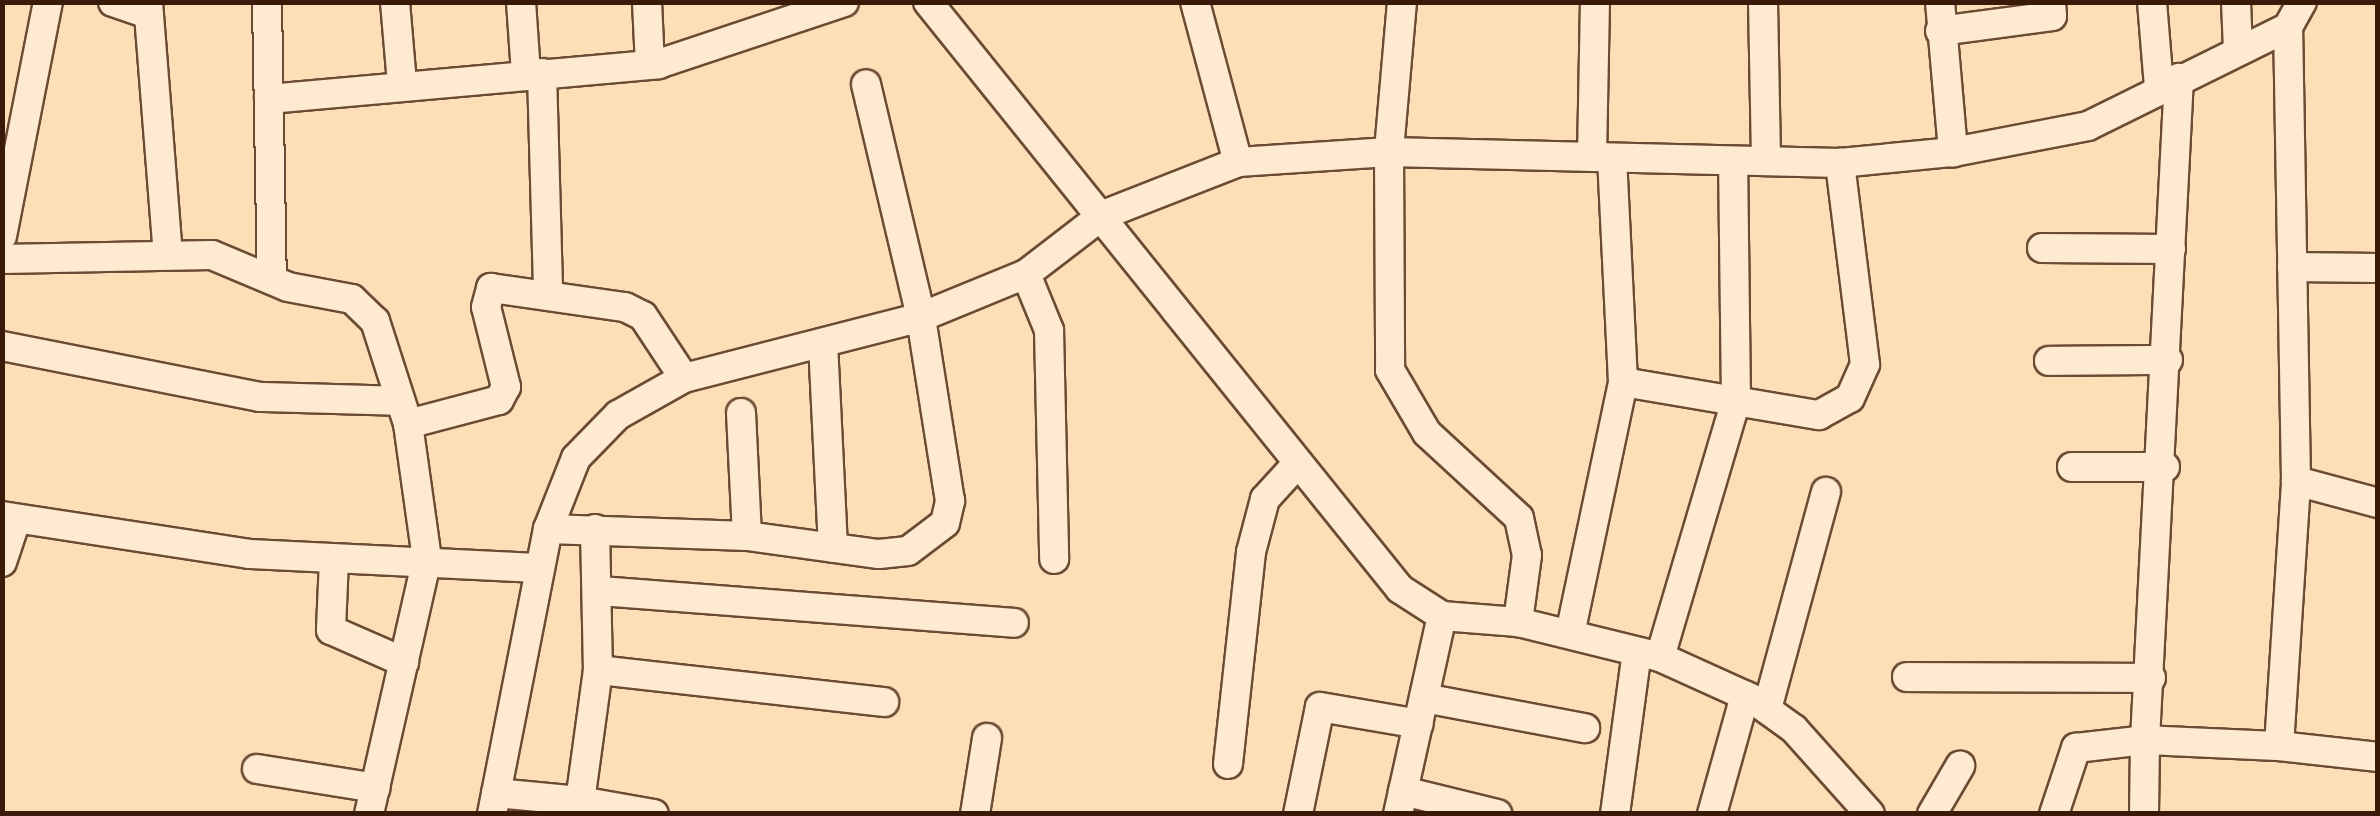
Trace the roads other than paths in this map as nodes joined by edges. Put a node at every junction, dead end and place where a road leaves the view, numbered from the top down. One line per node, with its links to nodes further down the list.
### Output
1 (48, 2): 33 (street)
2 (113, 2): 16 (street)
3 (267, 2): 25 (street)
4 (396, 2): 23 (street)
5 (521, 2): 21 (street)
6 (647, 2): 20 (street)
7 (844, 2): 20 (street)
8 (928, 2): 34 (street)
9 (1195, 2): 31 (street)
10 (1402, 2): 26 (street)
11 (1595, 2): 28 (street)
12 (1763, 2): 30 (street)
13 (2051, 2): 18 (street)
14 (2152, 2): 22 (street)
15 (2236, 2): 19 (street)
16 (148, 8): 38 (street)
17 (2298, 9): 19 (street); 40 (street)
18 (1940, 17): 27 (street)
19 (2238, 50): 22 (street)
20 (650, 66): 21 (street)
21 (534, 73): 23 (street); 44 (street)
22 (2169, 83): 27 (street); 37 (street)
23 (402, 84): 25 (street)
24 (866, 84): 45 (street)
25 (269, 99): 43 (street)
26 (1389, 152): 28 (street); 31 (street); 73 (street)
27 (1954, 152): 32 (street)
28 (1602, 158): 29 (street); 51 (street)
29 (1733, 160): 30 (street); 52 (street)
30 (1766, 161): 32 (street)
31 (1238, 162): 34 (street)
32 (1840, 163): 52 (street)
33 (7, 198): 35 (street)
34 (1103, 216): 42 (street); 55 (street)
35 (2, 236)
36 (2042, 248): 37 (street)
37 (2171, 249): 48 (street)
38 (168, 254): 39 (street); 43 (street)
39 (2, 258)
40 (2292, 267): 41 (street); 58 (street)
41 (2378, 268)
42 (1026, 274): 45 (street); 66 (street)
43 (272, 279): 53 (street)
44 (548, 291): 50 (street); 53 (street)
45 (922, 318): 46 (street); 65 (street)
46 (823, 342): 50 (street); 65 (street)
47 (2, 346): 53 (street)
48 (2168, 360): 49 (street); 57 (street)
49 (2049, 361)
50 (684, 378): 62 (street)
51 (1623, 382): 52 (street); 75 (street)
52 (1736, 401): 76 (street)
53 (404, 413): 67 (street)
54 (742, 413): 64 (street)
55 (1297, 464): 72 (street); 89 (street)
56 (2072, 466): 57 (street)
57 (2164, 467): 80 (street)
58 (2296, 481): 60 (street); 87 (street)
59 (1826, 492): 82 (street)
60 (2378, 503)
61 (9, 518): 68 (street); 69 (street)
62 (548, 528): 63 (street); 70 (street)
63 (596, 529): 64 (street); 71 (street)
64 (748, 536): 65 (street)
65 (834, 548)
66 (1054, 558)
67 (427, 559): 68 (street); 70 (street); 77 (street)
68 (334, 560): 77 (street)
69 (2, 562)
70 (539, 568): 95 (street)
71 (601, 590): 74 (street); 78 (street)
72 (1442, 616): 73 (street); 83 (street)
73 (1518, 622): 75 (street)
74 (1014, 623)
75 (1570, 634): 76 (street)
76 (1649, 654): 82 (street); 100 (street)
77 (404, 662): 92 (street)
78 (598, 670): 81 (street); 93 (street)
79 (1907, 677): 80 (street)
80 (2151, 678): 86 (street)
81 (884, 702)
82 (1756, 702): 101 (street); 102 (street)
83 (1422, 711): 84 (street); 94 (street); 98 (street)
84 (1585, 728)
85 (987, 738): 97 (street)
86 (2145, 740): 87 (street); 104 (street); 105 (street)
87 (2279, 746): 88 (street)
88 (2378, 758)
89 (1228, 764)
90 (1960, 766): 103 (street)
91 (257, 769): 92 (street)
92 (372, 801)
93 (580, 801): 95 (street); 96 (street)
94 (1401, 802): 99 (street)
95 (494, 803)
96 (654, 814)
97 (975, 814)
98 (1298, 814)
99 (1498, 814)
100 (1615, 814)
101 (1712, 814)
102 (1870, 814)
103 (1932, 814)
104 (2054, 814)
105 (2144, 814)

